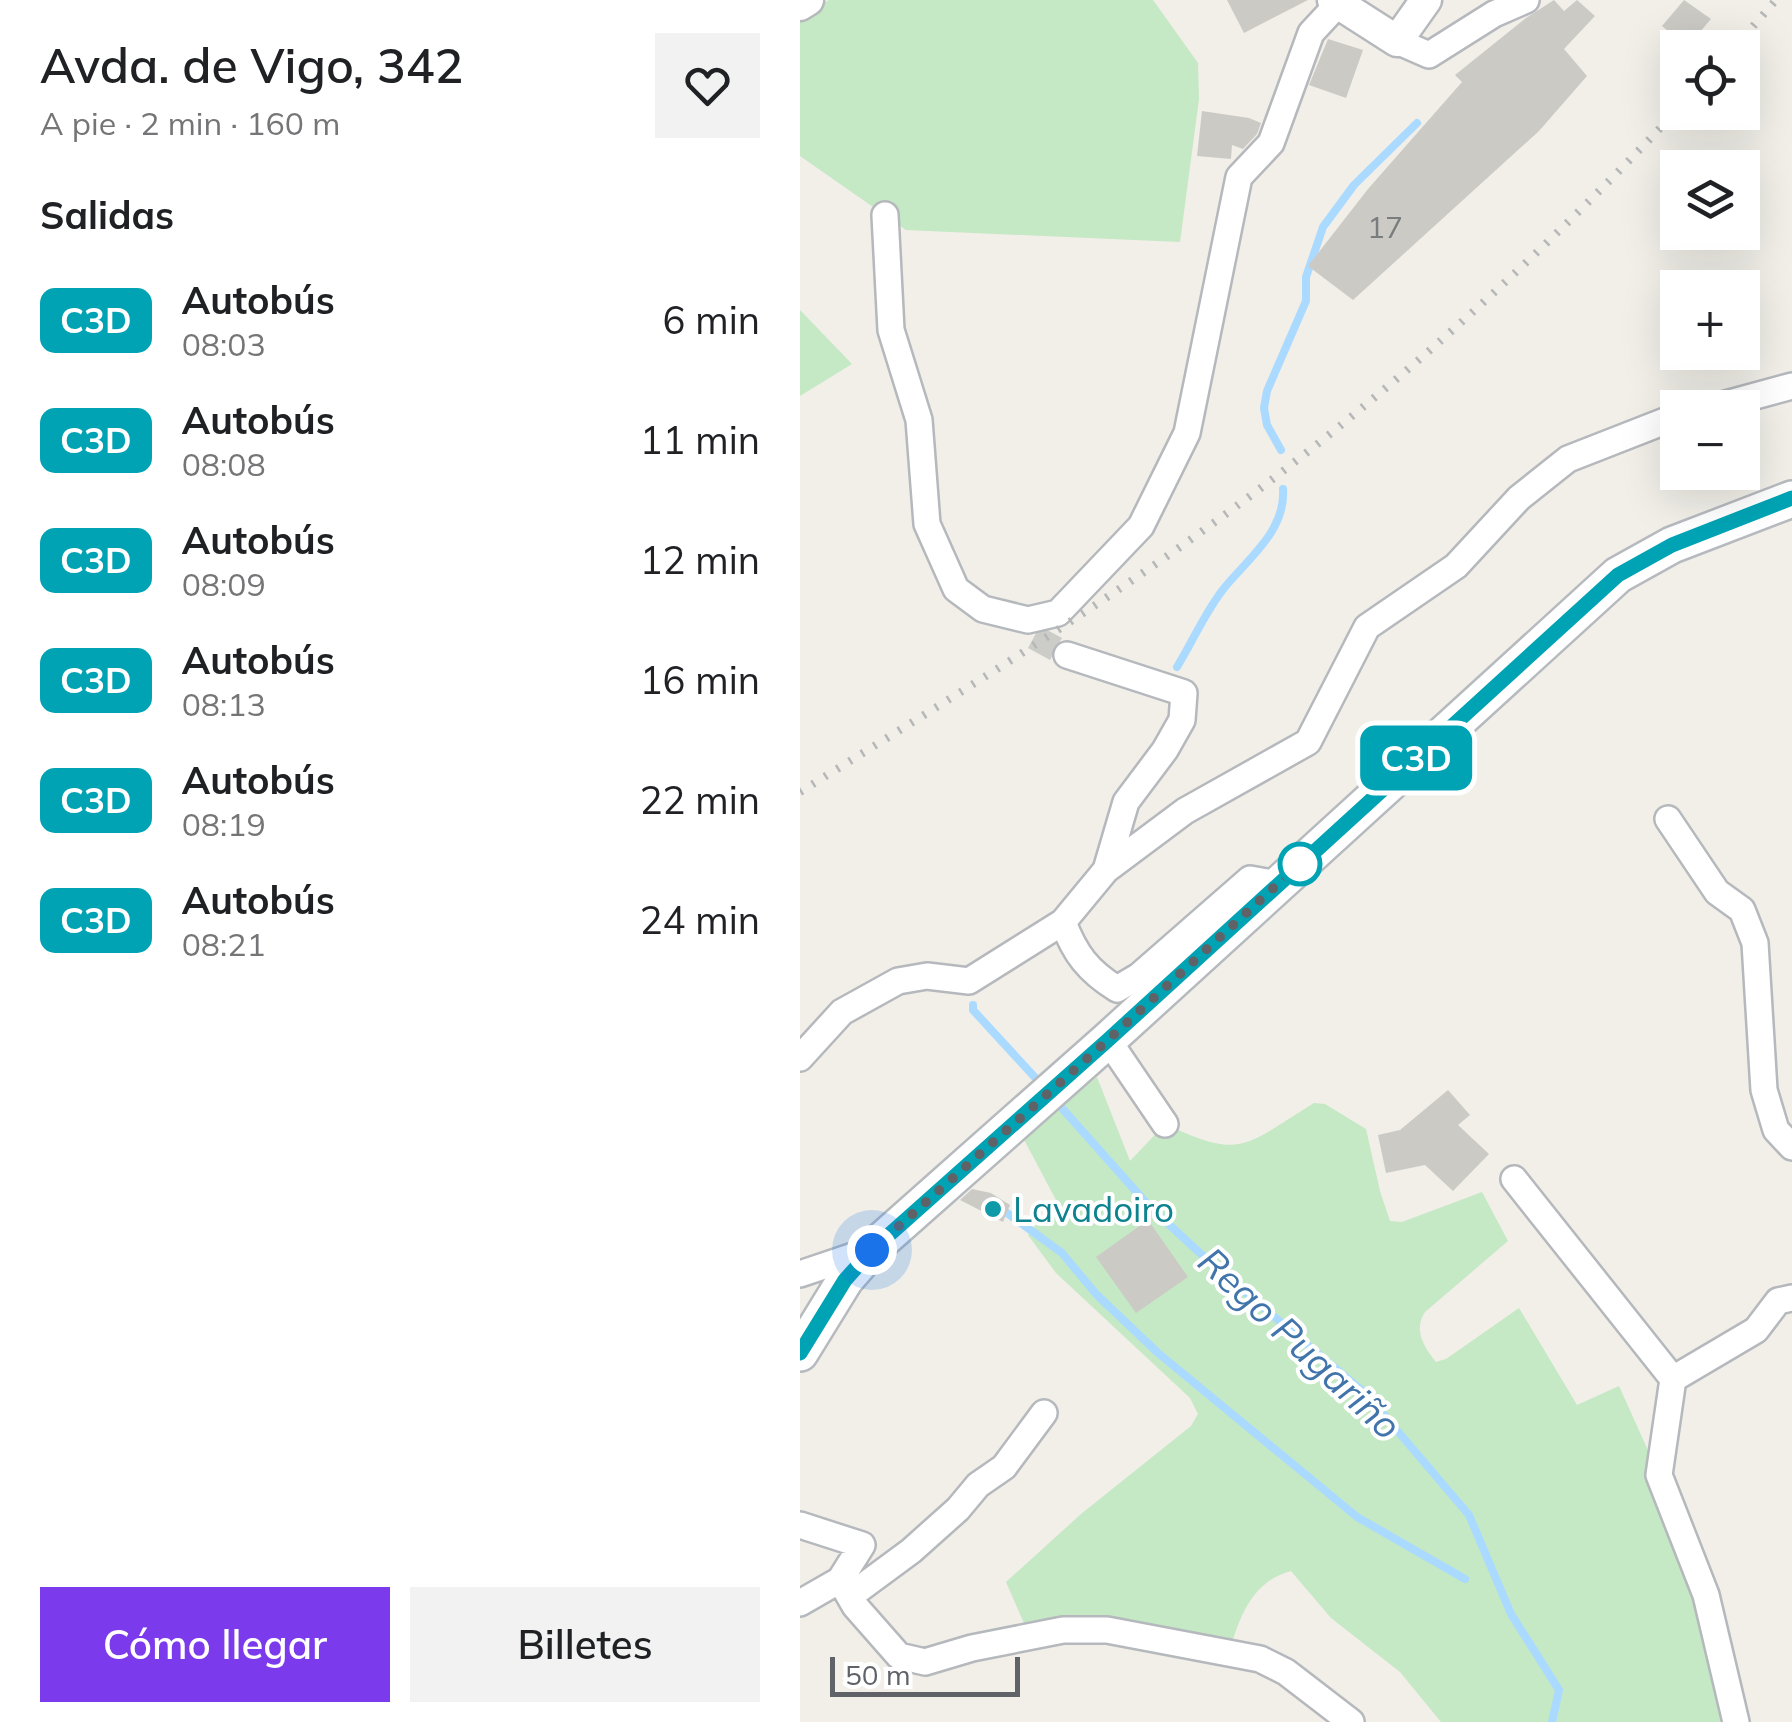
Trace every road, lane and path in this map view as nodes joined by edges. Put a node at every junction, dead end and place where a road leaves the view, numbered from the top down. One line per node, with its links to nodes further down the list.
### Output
1 (808, 0): 5 (street)
2 (1426, 0): 7 (street)
3 (1526, 0): 6 (street)
4 (1335, 2): 7 (street); 13 (street)
5 (800, 5)
6 (1487, 7): 7 (street)
7 (1398, 41)
8 (885, 215): 13 (street)
9 (1792, 386): 10 (street)
10 (1760, 395)
11 (1660, 423): 17 (street)
12 (1792, 498): 18 (main road)
13 (983, 610): 14 (street)
14 (1034, 636)
15 (1067, 655): 17 (street)
16 (1668, 819): 23 (street)
17 (1106, 870): 19 (street)
18 (1277, 884): 19 (street); 20 (main road)
19 (1062, 922): 21 (street)
20 (1101, 1046): 22 (street); 25 (main road)
21 (800, 1058)
22 (1164, 1124)
23 (1792, 1147)
24 (1514, 1179): 29 (street)
25 (872, 1250): 26 (street); 28 (main road)
26 (800, 1274)
27 (1792, 1298): 29 (street)
28 (800, 1353)
29 (1672, 1380): 35 (street)
30 (1044, 1413): 32 (street)
31 (800, 1525): 32 (street)
32 (845, 1588): 33 (street); 34 (street)
33 (800, 1604)
34 (1352, 1722)
35 (1736, 1722)

